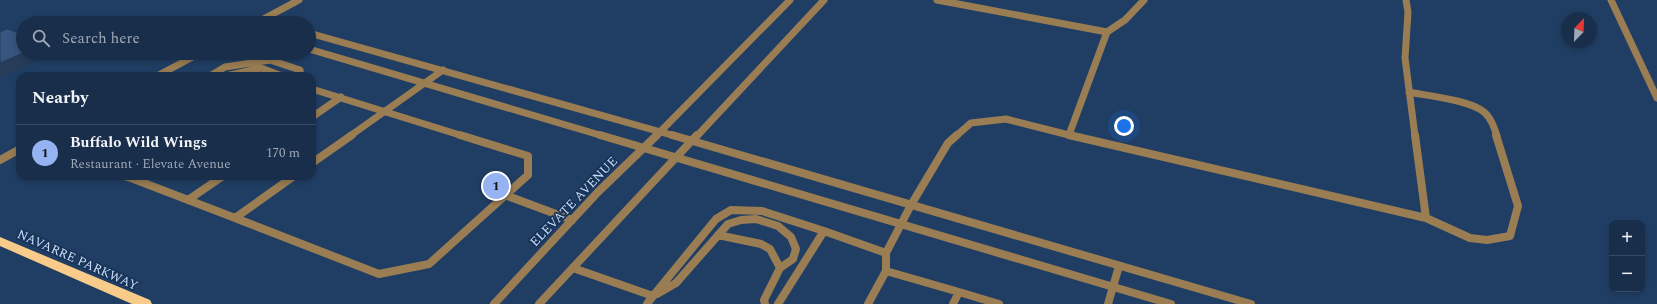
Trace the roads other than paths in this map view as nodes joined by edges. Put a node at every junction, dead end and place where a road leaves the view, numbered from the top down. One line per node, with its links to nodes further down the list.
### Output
1 (299, 0): 8 (street)
2 (790, 0): 28 (street, ELEVATE AVENUE)
3 (824, 0): 30 (street)
4 (937, 0): 9 (street)
5 (1144, 0): 9 (street)
6 (1406, 0): 23 (street)
7 (1611, 0): 25 (street)
8 (269, 16)
9 (1107, 32): 29 (street)
10 (316, 35): 15 (street)
11 (316, 51): 21 (street)
12 (187, 60): 16 (street)
13 (270, 60): 20 (street)
14 (270, 60): 17 (street)
15 (443, 70): 21 (street); 28 (street)
16 (164, 72)
17 (217, 72)
18 (244, 72): 19 (street)
19 (272, 72)
20 (300, 72)
21 (424, 83): 26 (street); 31 (street)
22 (316, 90): 24 (street)
23 (1409, 92): 43 (street); 43 (street)
24 (341, 97): 26 (street); 27 (street)
25 (1657, 98)
26 (386, 111): 35 (street); 39 (street)
27 (316, 114)
28 (661, 131): 30 (street); 31 (street, ELEVATE AVENUE)
29 (1069, 135): 41 (street); 43 (street)
30 (692, 142): 33 (street); 41 (street)
31 (643, 148): 33 (street); 44 (street, ELEVATE AVENUE)
32 (16, 151): 34 (street)
33 (677, 158): 45 (street); 51 (street)
34 (0, 160)
35 (316, 160)
36 (135, 180): 40 (street)
37 (217, 180): 40 (street)
38 (288, 180): 42 (street)
39 (505, 195): 42 (street); 44 (street)
40 (188, 200): 42 (street)
41 (911, 205): 45 (street); 50 (street)
42 (236, 218)
43 (1426, 218)
44 (572, 220): 58 (street, ELEVATE AVENUE)
45 (902, 225): 49 (street); 54 (street)
46 (824, 231): 49 (street); 56 (street); 61 (street)
47 (718, 235): 52 (street); 52 (street); 56 (street)
48 (0, 241): 57 (highway, NAVARRE PARKWAY)
49 (886, 253): 53 (street)
50 (1119, 266): 54 (street); 67 (street)
51 (573, 268): 56 (street); 59 (street)
52 (780, 268): 60 (street)
53 (886, 271): 55 (street); 62 (street)
54 (1114, 287): 65 (street); 66 (street)
55 (959, 292): 63 (street); 64 (street)
56 (650, 300)
57 (145, 304)
58 (494, 304)
59 (539, 304)
60 (765, 304)
61 (778, 304)
62 (868, 304)
63 (953, 304)
64 (999, 304)
65 (1108, 304)
66 (1171, 304)
67 (1251, 304)

